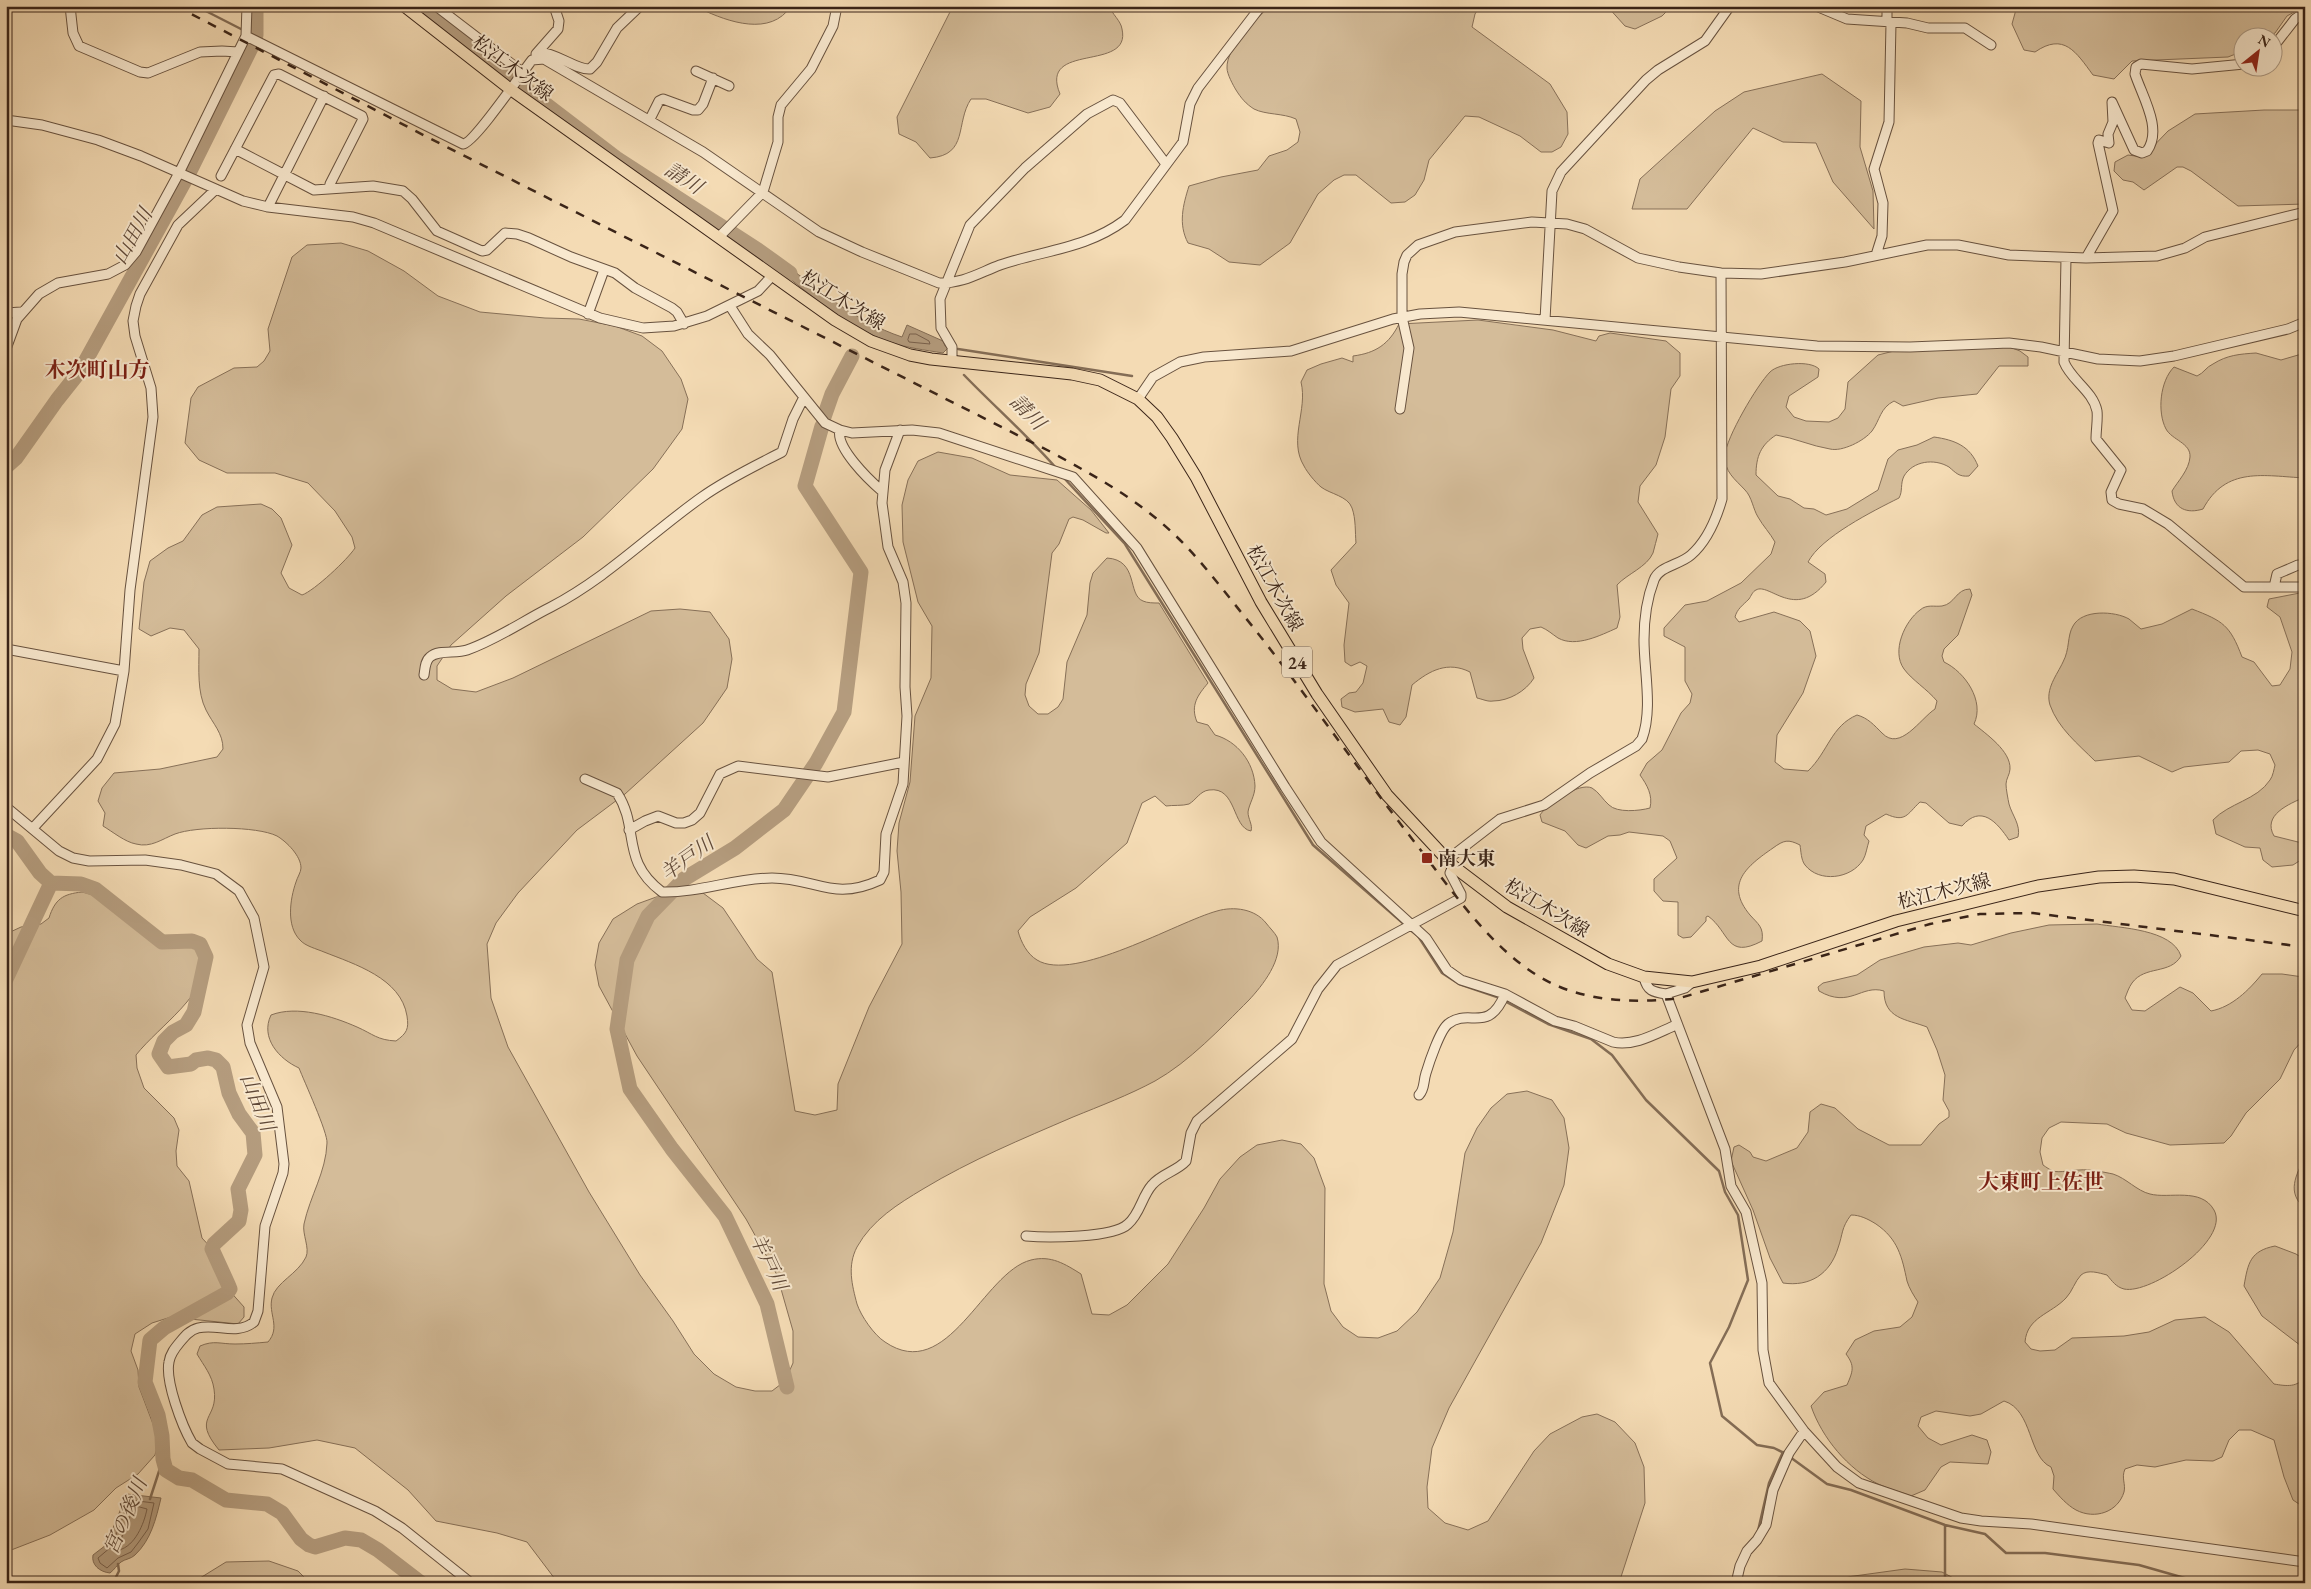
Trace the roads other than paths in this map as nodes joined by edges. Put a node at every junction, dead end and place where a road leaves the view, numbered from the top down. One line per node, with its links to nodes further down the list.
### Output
1 (70, 6): 17 (street)
2 (247, 6): 15 (street)
3 (404, 6): 25 (main road, 松江木次線 / 24)
4 (436, 6): 22 (street)
5 (554, 6): 18 (street)
6 (640, 6): 18 (street)
7 (837, 6): 36 (street)
8 (1261, 6): 30 (street)
9 (1730, 6): 39 (street)
10 (1816, 6): 13 (street)
11 (1887, 6): 13 (street)
12 (2305, 12): 14 (street)
13 (1889, 23): 16 (street); 41 (street)
14 (2284, 33)
15 (251, 39): 17 (street); 25 (street)
16 (1991, 45)
17 (238, 52): 32 (street)
18 (538, 52): 19 (street)
19 (532, 60): 22 (street); 27 (street)
20 (2234, 65): 43 (street)
21 (696, 71): 23 (street)
22 (522, 72): 25 (street)
23 (713, 78): 24 (street); 27 (street)
24 (729, 86)
25 (510, 89): 40 (main road, 松江木次線 / 24)
26 (324, 96): 29 (street); 31 (street); 34 (street)
27 (650, 119): 36 (street)
28 (6, 120): 32 (street)
29 (235, 149): 31 (street); 33 (street)
30 (1166, 164): 47 (street); 47 (street)
31 (284, 174): 34 (street); 37 (street)
32 (184, 176): 35 (street); 49 (street)
33 (220, 176)
34 (330, 188): 44 (street)
35 (215, 190): 37 (street); 70 (street)
36 (763, 192): 40 (street); 47 (street)
37 (268, 207): 51 (street)
38 (2305, 212): 43 (street)
39 (1549, 222): 45 (street); 52 (street); 53 (street)
40 (722, 234): 46 (main road, 松江木次線 / 24)
41 (1876, 255): 42 (street); 45 (street)
42 (2066, 258): 43 (street); 58 (street)
43 (2086, 258)
44 (604, 270): 51 (street); 55 (street)
45 (1722, 273): 56 (street)
46 (772, 276): 48 (street); 59 (main road, 松江木次線 / 24)
47 (947, 283): 59 (street)
48 (730, 306): 55 (street); 60 (street)
49 (21, 312): 50 (street); 57 (street)
50 (6, 313)
51 (588, 314): 55 (street)
52 (1402, 317): 53 (street); 61 (street); 62 (street)
53 (1546, 320): 56 (street)
54 (2305, 322): 58 (street)
55 (684, 324)
56 (1721, 336): 58 (street); 77 (street)
57 (6, 349)
58 (2064, 352): 67 (street)
59 (952, 361): 61 (main road, 松江木次線 / 24)
60 (804, 397): 63 (street); 71 (street)
61 (1138, 399): 77 (main road, 松江木次線 / 24)
62 (1400, 410)
63 (840, 430): 64 (street); 65 (street)
64 (900, 430): 65 (street); 79 (street)
65 (882, 492): 72 (street)
66 (2305, 566): 67 (street)
67 (2274, 587): 68 (street)
68 (2305, 587)
69 (6, 649): 70 (street)
70 (124, 671): 75 (street)
71 (424, 675)
72 (904, 762): 76 (street); 76 (street)
73 (585, 779): 76 (street)
74 (6, 807): 75 (street)
75 (33, 828): 89 (street)
76 (629, 830)
77 (1450, 863): 79 (street); 80 (main road, 松江木次線 / 24)
78 (2305, 911): 81 (main road, 松江木次線 / 24)
79 (1409, 926): 83 (street); 86 (street)
80 (1644, 977): 81 (main road, 松江木次線 / 24); 82 (street)
81 (1692, 982): 82 (street)
82 (1666, 994): 84 (street)
83 (1503, 998): 84 (street); 85 (street)
84 (1676, 1025): 87 (street)
85 (1419, 1095)
86 (1026, 1236)
87 (1804, 1431): 88 (street); 90 (street)
88 (2305, 1562)
89 (471, 1583)
90 (1736, 1583)

